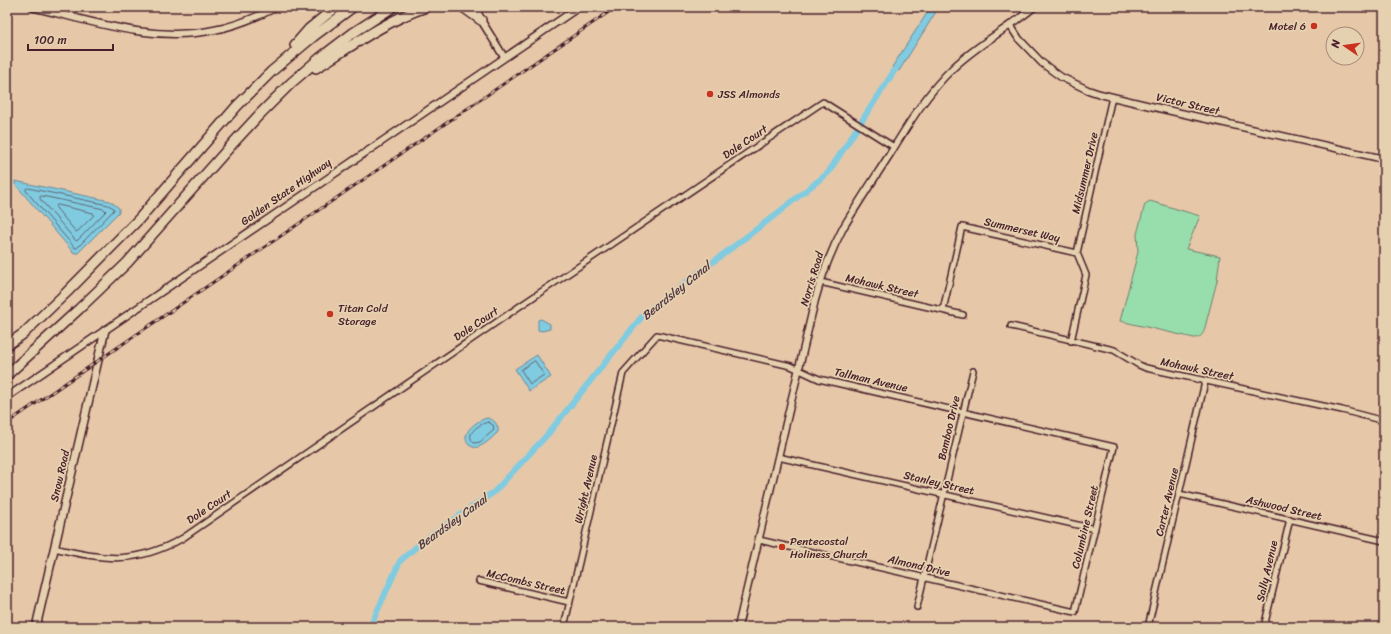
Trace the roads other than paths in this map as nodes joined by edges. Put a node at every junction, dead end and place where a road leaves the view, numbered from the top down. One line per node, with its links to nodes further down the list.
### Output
1 (32, 7): 12 (street)
2 (74, 7): 12 (street)
3 (277, 7): 12 (street)
4 (336, 7): 16 (highway)
5 (353, 7): 16 (highway)
6 (393, 7): 17 (highway)
7 (426, 7): 17 (highway)
8 (463, 7): 13 (highway)
9 (476, 7): 13 (street)
10 (579, 7): 15 (street, Golden State Highway)
11 (1034, 7): 14 (street, Norris Road)
12 (72, 16)
13 (481, 20): 15 (street)
14 (1010, 25): 18 (street, Victor Street); 19 (street, Norris Road)
15 (504, 57): 26 (street, Golden State Highway)
16 (272, 71): 28 (highway)
17 (291, 83): 32 (highway)
18 (1112, 97): 20 (street, Victor Street); 21 (street, Midsummer Drive)
19 (894, 147): 22 (street, Norris Road); 45 (street, Dole Court)
20 (1384, 159)
21 (1077, 253): 23 (street, Summerset Way); 27 (street)
22 (820, 282): 23 (street, Mohawk Street); 30 (street, Norris Road)
23 (943, 310): 24 (street, Mohawk Street)
24 (963, 315)
25 (1011, 326): 27 (street, Mohawk Street)
26 (105, 330): 34 (street, Golden State Highway); 45 (main road, Snow Road)
27 (1071, 341): 33 (street, Mohawk Street)
28 (7, 345)
29 (635, 359): 30 (street, Tallman Avenue); 48 (street, Wright Avenue)
30 (799, 369): 35 (street, Tallman Avenue); 38 (street, Norris Road)
31 (972, 371): 35 (street, Bamboo Drive)
32 (7, 375)
33 (1205, 382): 36 (street, Mohawk Street); 39 (street, Carter Avenue)
34 (7, 397)
35 (964, 412): 37 (street, Tallman Avenue); 40 (street, Bamboo Drive)
36 (1384, 421)
37 (1114, 447): 42 (street, Columbine Street)
38 (778, 457): 40 (street, Stanley Street); 43 (street, Norris Road)
39 (1179, 494): 41 (street, Ashwood Street); 54 (street, Carter Avenue)
40 (944, 495): 42 (street, Stanley Street); 46 (street, Bamboo Drive)
41 (1290, 519): 44 (street, Ashwood Street); 55 (street, Sally Avenue)
42 (1095, 530): 50 (street, Columbine Street)
43 (759, 540): 46 (street, Almond Drive); 53 (street, Norris Road)
44 (1384, 541)
45 (54, 548): 51 (main road, Snow Road)
46 (925, 578): 49 (street, Bamboo Drive); 50 (street, Almond Drive)
47 (479, 581): 48 (street, McCombs Street)
48 (569, 602): 52 (street, Wright Avenue)
49 (917, 607)
50 (1075, 612)
51 (36, 627)
52 (564, 627)
53 (738, 627)
54 (1148, 627)
55 (1264, 627)

